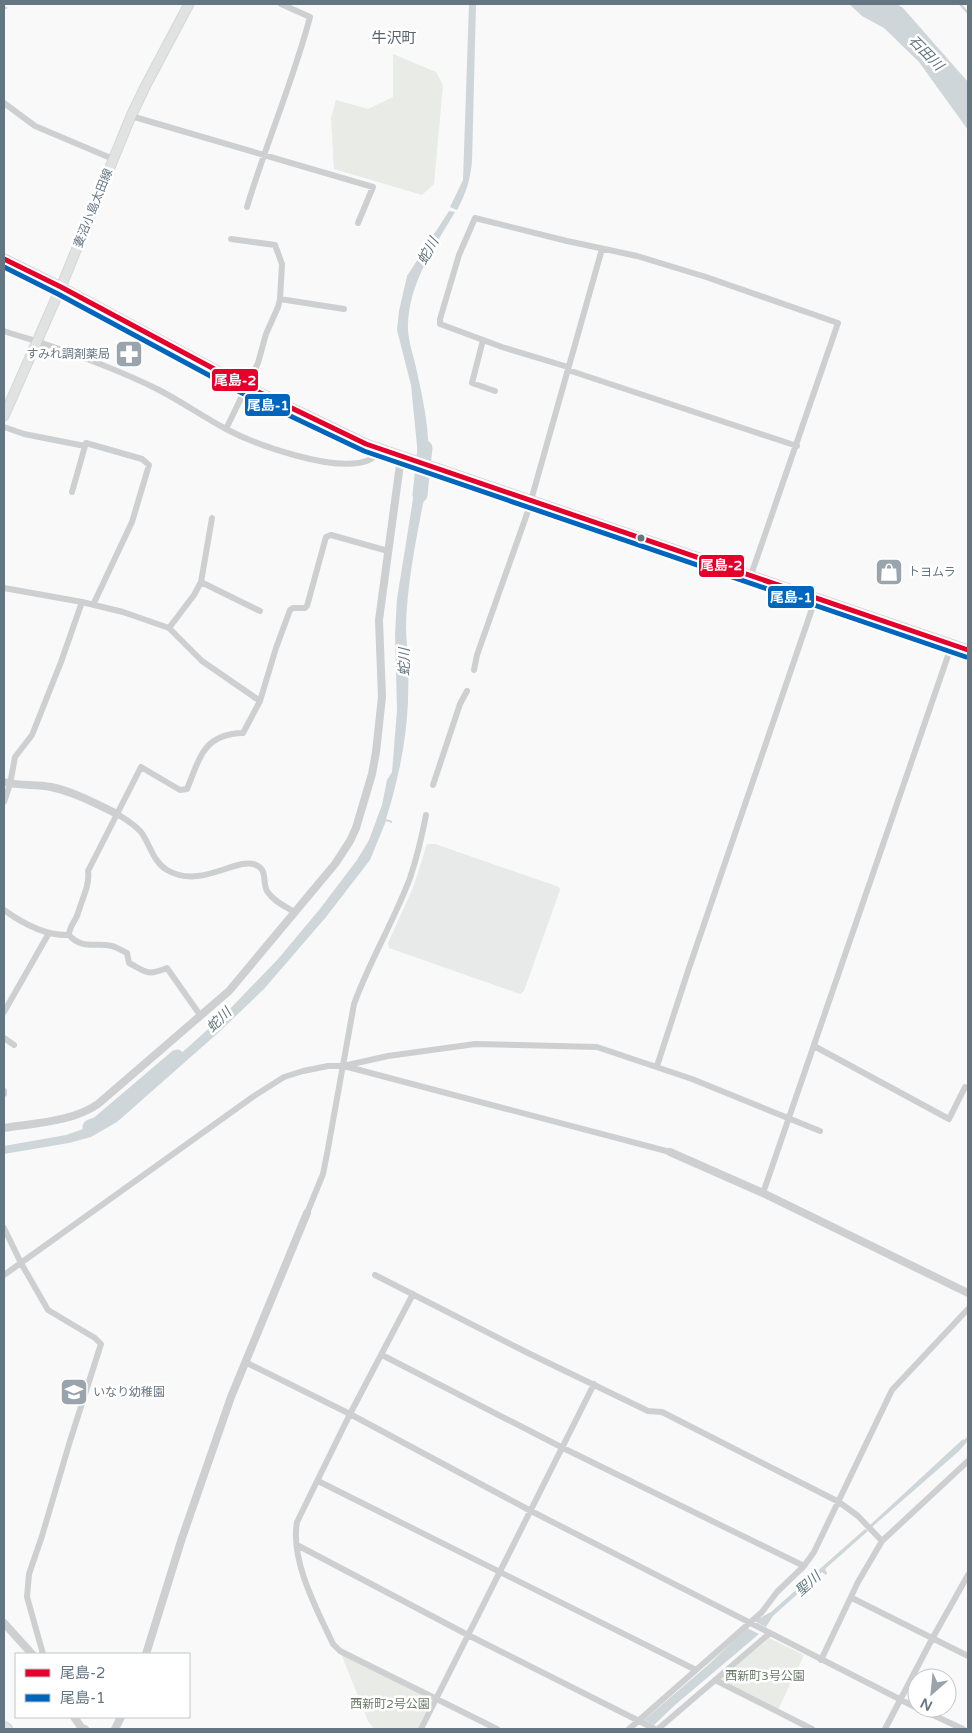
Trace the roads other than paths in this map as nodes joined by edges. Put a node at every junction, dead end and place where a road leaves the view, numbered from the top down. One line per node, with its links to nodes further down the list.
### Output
1 (188, 4): 4 (main road, 妻沼小島太田線)
2 (281, 4): 5 (street)
3 (4, 103): 6 (street)
4 (131, 116): 5 (street); 6 (main road, 妻沼小島太田線)
5 (262, 156): 7 (street); 8 (street)
6 (113, 158): 12 (main road, 妻沼小島太田線)
7 (247, 207)
8 (358, 223)
9 (231, 239): 13 (street)
10 (602, 249): 16 (street); 18 (street); 25 (street)
11 (4, 259): 12 (main road)
12 (61, 287): 17 (main road, 妻沼小島太田線); 19 (main road)
13 (280, 299): 14 (street); 19 (street)
14 (344, 309)
15 (4, 331): 17 (street)
16 (483, 340): 18 (street); 20 (street)
17 (37, 342): 21 (main road, 妻沼小島太田線); 23 (street)
18 (568, 368): 25 (street); 29 (street)
19 (246, 386): 23 (street); 26 (main road)
20 (496, 391)
21 (4, 416)
22 (4, 427): 24 (street)
23 (226, 429): 26 (street)
24 (85, 446): 28 (street); 37 (street)
25 (797, 446): 32 (street)
26 (379, 450): 27 (main road)
27 (405, 458): 29 (main road); 31 (street)
28 (72, 492)
29 (530, 500): 32 (main road); 42 (street)
30 (212, 518): 33 (street)
31 (388, 551): 44 (street); 51 (street)
32 (751, 576): 35 (main road)
33 (200, 582): 38 (street); 39 (street)
34 (4, 588): 36 (street)
35 (816, 597): 40 (main road); 60 (street)
36 (82, 602): 37 (street); 45 (street)
37 (93, 605): 39 (street)
38 (260, 611)
39 (169, 628): 44 (street)
40 (952, 644): 41 (main road); 58 (street)
41 (968, 650)
42 (474, 670)
43 (467, 691): 46 (street)
44 (260, 700): 48 (street)
45 (7, 783): 47 (street); 48 (street)
46 (433, 785)
47 (4, 802)
48 (116, 814): 51 (street); 53 (street)
49 (426, 814): 59 (street)
50 (4, 910): 52 (street)
51 (294, 912): 55 (street)
52 (49, 933): 53 (street); 54 (street)
53 (69, 934): 55 (street)
54 (4, 1012)
55 (200, 1015): 63 (street)
56 (4, 1038): 57 (street)
57 (14, 1044)
58 (814, 1046): 61 (street); 62 (street)
59 (342, 1066): 60 (street); 65 (street); 67 (street); 69 (street)
60 (657, 1066): 62 (street)
61 (968, 1088)
62 (789, 1118): 64 (street); 66 (street)
63 (4, 1128)
64 (820, 1131)
65 (670, 1152): 66 (street)
66 (764, 1193): 73 (street)
67 (307, 1213): 76 (street)
68 (4, 1228): 69 (street)
69 (21, 1263): 70 (street); 96 (street)
70 (4, 1275)
71 (375, 1275): 72 (street)
72 (412, 1294): 75 (street); 77 (street)
73 (968, 1294)
74 (968, 1309): 82 (street)
75 (382, 1355): 78 (street); 79 (street)
76 (245, 1362): 78 (street); 97 (street)
77 (594, 1384): 79 (street); 82 (street)
78 (350, 1414): 81 (street); 83 (street)
79 (563, 1448): 83 (street); 86 (street)
80 (968, 1461): 84 (street)
81 (318, 1481): 85 (street); 87 (street)
82 (839, 1502): 84 (street); 86 (street)
83 (532, 1511): 87 (street); 91 (street)
84 (882, 1541): 89 (street)
85 (297, 1546): 93 (street); 102 (street)
86 (804, 1566): 91 (street)
87 (500, 1571): 93 (street); 100 (street)
88 (968, 1575): 94 (street)
89 (852, 1598): 94 (street); 99 (street)
90 (4, 1623): 95 (street)
91 (751, 1624): 92 (street); 100 (street)
92 (770, 1633): 99 (street); 101 (street)
93 (468, 1636): 102 (street); 107 (street)
94 (932, 1638): 98 (street); 103 (street)
95 (31, 1653)
96 (43, 1653)
97 (146, 1653)
98 (968, 1656)
99 (820, 1660): 103 (street)
100 (696, 1670): 107 (street)
101 (714, 1680): 112 (street); 113 (street)
102 (436, 1698): 109 (street); 110 (street)
103 (901, 1700): 104 (street); 114 (street)
104 (907, 1703)
105 (75, 1718): 108 (street)
106 (939, 1718): 115 (street)
107 (640, 1721): 111 (street); 112 (street)
108 (85, 1729)
109 (421, 1729)
110 (497, 1729)
111 (629, 1729)
112 (656, 1729)
113 (812, 1729)
114 (885, 1729)
115 (963, 1729)

